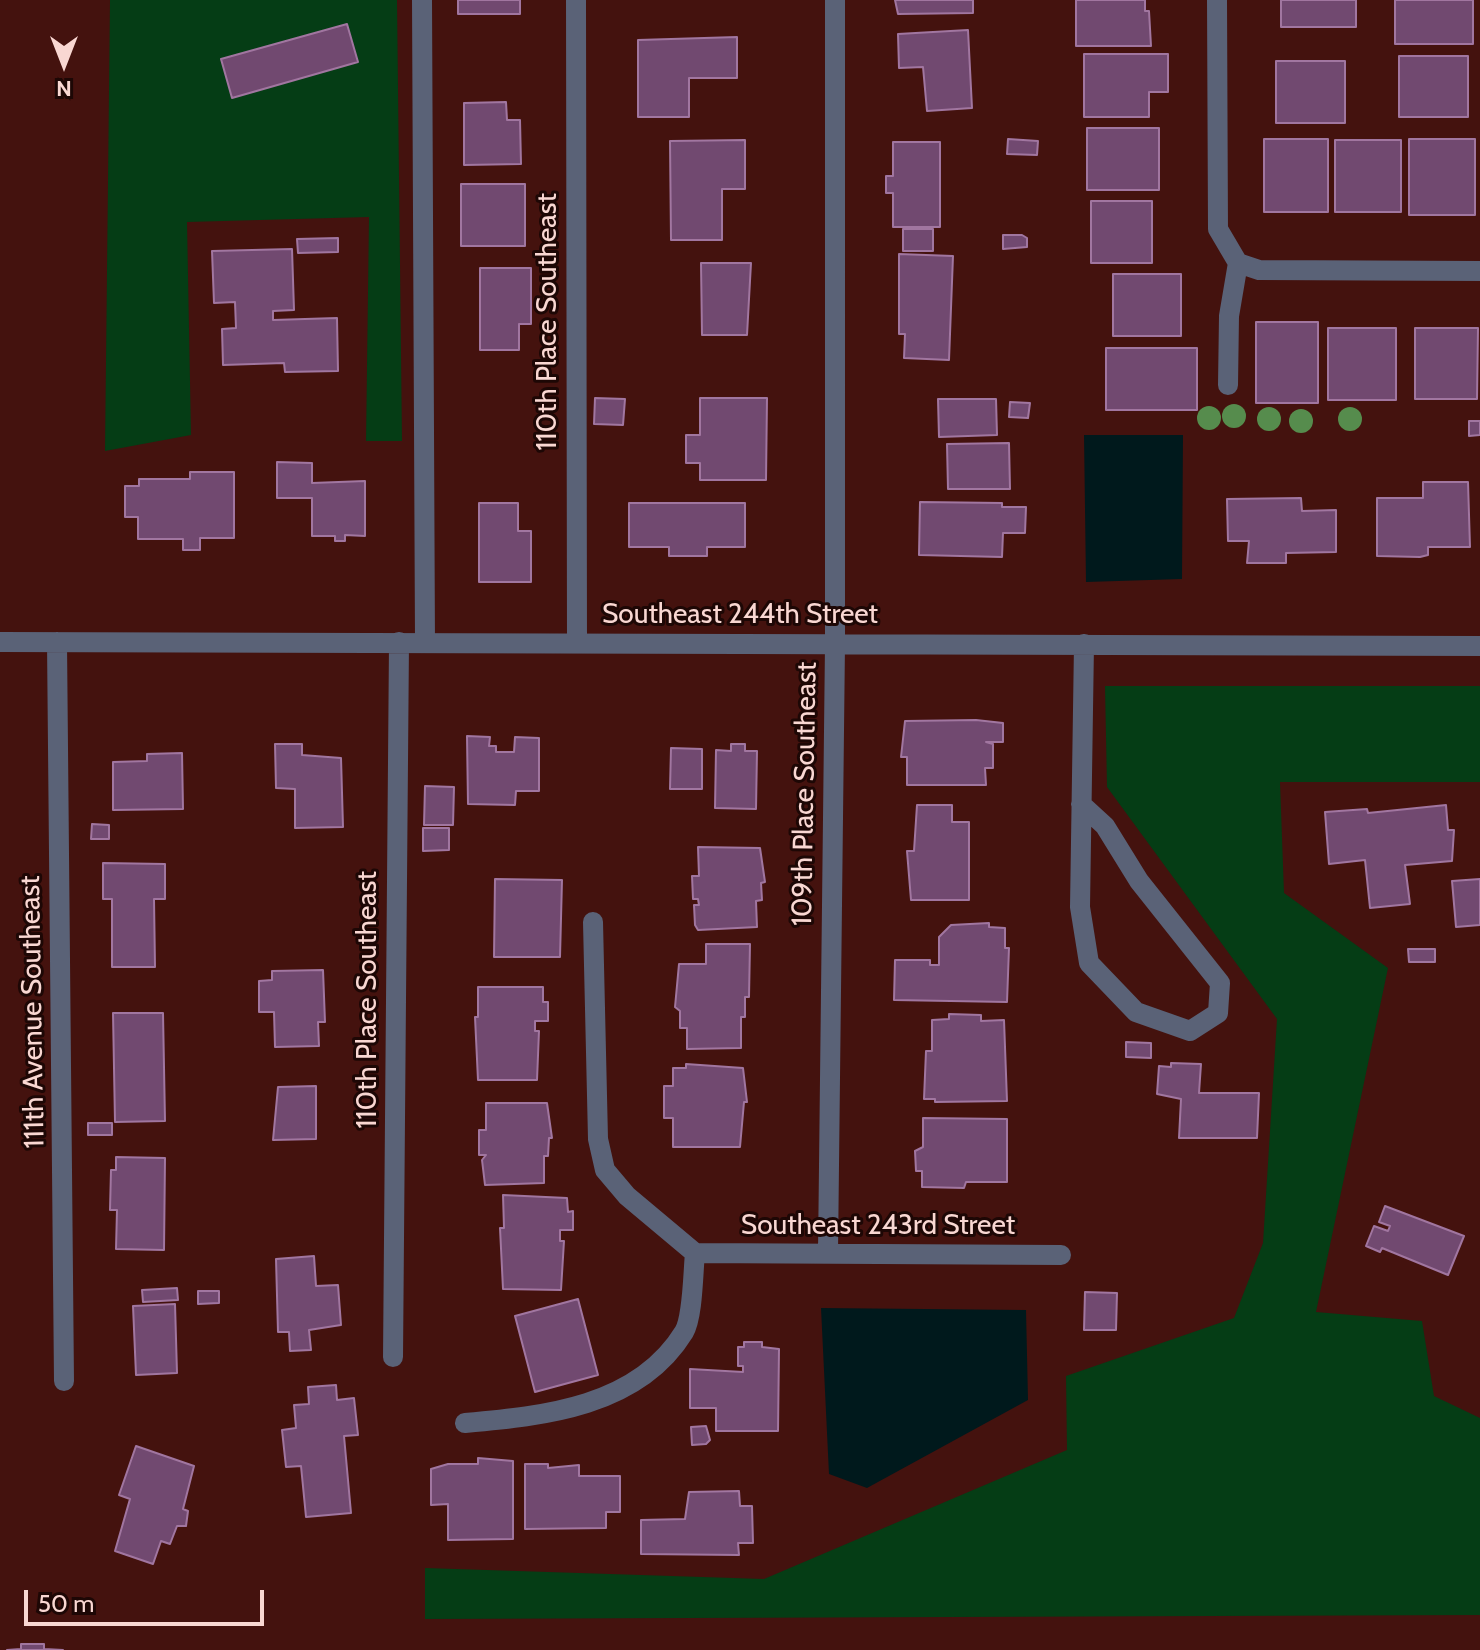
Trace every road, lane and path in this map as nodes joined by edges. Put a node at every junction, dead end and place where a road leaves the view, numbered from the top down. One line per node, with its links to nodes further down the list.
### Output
1 (422, 0): 11 (street)
2 (576, 0): 12 (street, 110th Place Southeast)
3 (835, 0): 13 (street, 109th Place Southeast)
4 (1217, 0): 5 (street)
5 (1238, 263): 6 (street); 7 (street)
6 (1480, 271)
7 (1228, 385)
8 (0, 642): 9 (street, Southeast 244th Street)
9 (57, 642): 10 (street, Southeast 244th Street); 22 (street, 111th Avenue Southeast)
10 (399, 642): 11 (street, Southeast 244th Street); 21 (street, 110th Place Southeast)
11 (425, 642): 12 (street, Southeast 244th Street)
12 (577, 643): 13 (street, Southeast 244th Street)
13 (835, 644): 14 (street, Southeast 244th Street); 18 (street, 109th Place Southeast)
14 (1084, 644): 15 (street, Southeast 244th Street); 16 (street)
15 (1480, 646)
16 (1081, 804): 16 (street)
17 (593, 922): 19 (street)
18 (828, 1252): 19 (street, Southeast 243rd Street); 20 (street, Southeast 243rd Street)
19 (695, 1253): 23 (street)
20 (1061, 1255)
21 (393, 1357)
22 (64, 1381)
23 (465, 1423)

